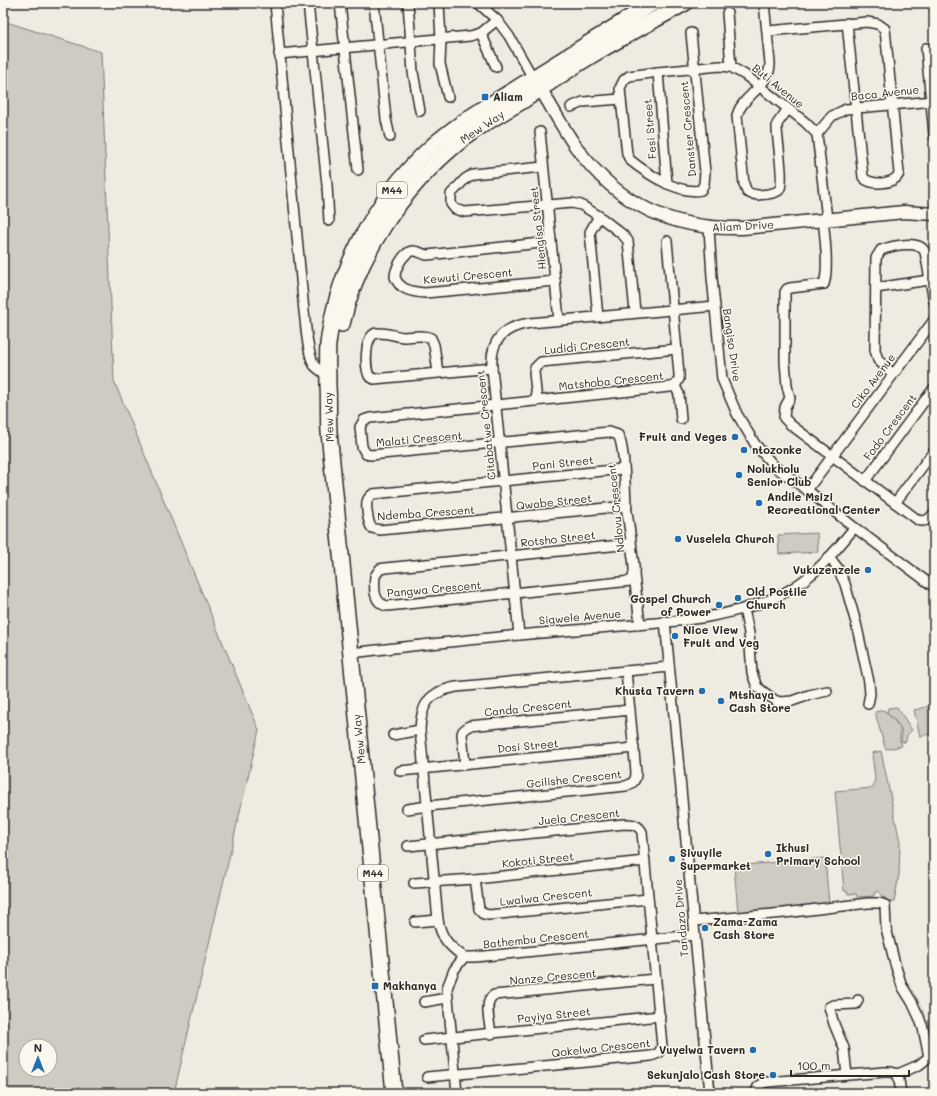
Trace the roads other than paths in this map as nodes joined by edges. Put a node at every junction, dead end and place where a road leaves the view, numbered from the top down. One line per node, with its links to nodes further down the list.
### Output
1 (275, 3): 23 (street)
2 (308, 3): 22 (street)
3 (340, 3): 20 (street)
4 (374, 3): 19 (street)
5 (408, 3): 18 (street)
6 (438, 3): 17 (street)
7 (478, 3): 12 (street)
8 (653, 3): 28 (main road, Mew Way / M44)
9 (685, 3): 28 (main road, Mew Way / M44)
10 (764, 3): 14 (street)
11 (727, 13): 25 (street)
12 (497, 20): 15 (street); 28 (street)
13 (847, 23): 14 (street); 33 (street); 35 (street)
14 (768, 31): 29 (street)
15 (481, 33): 17 (street); 24 (street)
16 (692, 33): 26 (street)
17 (440, 39): 18 (street); 30 (street)
18 (410, 42): 19 (street); 37 (street)
19 (379, 44): 20 (street); 41 (street)
20 (344, 47): 22 (street); 43 (street)
21 (926, 48): 32 (street, Baca Avenue)
22 (312, 51): 23 (street); 49 (street)
23 (279, 54): 67 (street)
24 (496, 67)
25 (732, 67): 26 (street); 29 (street, Buti Avenue)
26 (695, 68): 27 (street); 44 (street, Danster Crescent)
27 (658, 72): 31 (street); 44 (street, Fesi Street)
28 (537, 83): 50 (street, Aliam Drive); 67 (main road, Mew Way / M44)
29 (759, 86): 36 (street, Buti Avenue); 36 (street)
30 (448, 97)
31 (621, 99): 34 (street); 44 (street, Danster Crescent)
32 (932, 101): 33 (street, Baca Avenue); 40 (street)
33 (893, 104): 35 (street, Baca Avenue); 35 (street)
34 (570, 106)
35 (855, 108): 39 (street, Baca Avenue)
36 (788, 109): 39 (street, Buti Avenue)
37 (420, 111)
38 (540, 132): 42 (street, Hlengisa Street)
39 (817, 134): 48 (street)
40 (934, 136)
41 (390, 137)
42 (543, 167): 45 (street, Hlengisa Street); 45 (street)
43 (358, 170)
44 (667, 184)
45 (547, 205): 47 (street); 52 (street, Hlengisa Street)
46 (934, 214): 48 (street, Aliam Drive)
47 (599, 216): 59 (street); 60 (street)
48 (825, 219): 50 (street, Aliam Drive); 75 (street)
49 (328, 221)
50 (709, 228): 57 (street, Bangiso Drive)
51 (667, 241): 58 (street, Matshoba Crescent)
52 (552, 242): 53 (street, Hlengisa Street); 53 (street, Kewuti Crescent)
53 (555, 280): 61 (street, Hlengisa Street)
54 (929, 280): 55 (street); 55 (street); 56 (street)
55 (876, 288): 66 (street)
56 (934, 302)
57 (715, 306): 58 (street, Citabatwe Crescent); 79 (street, Bangiso Drive)
58 (673, 309): 59 (street, Citabatwe Crescent); 63 (street, Matshoba Crescent)
59 (635, 312): 60 (street, Citabatwe Crescent)
60 (598, 317): 61 (street, Citabatwe Crescent)
61 (559, 320): 64 (street, Citabatwe Crescent)
62 (934, 320): 66 (street, Ciko Avenue)
63 (677, 349): 68 (street, Matshoba Crescent); 70 (street, Ludidi Crescent)
64 (492, 368): 65 (street); 71 (street, Citabatwe Crescent)
65 (438, 372): 65 (street)
66 (893, 374): 75 (street, Ciko Avenue)
67 (329, 379): 95 (main road, Mew Way / M44)
68 (675, 386): 70 (street, Matshoba Crescent); 72 (street)
69 (934, 388): 78 (street, Fodo Crescent)
70 (537, 400): 71 (street, Matshoba Crescent)
71 (496, 405): 73 (street, Citabatwe Crescent); 73 (street, Malati Crescent)
72 (681, 419)
73 (500, 443): 76 (street, Ndlovu Crescent); 77 (street, Citabatwe Crescent)
74 (934, 451): 80 (street)
75 (832, 456): 78 (street); 79 (street, Ciko Avenue)
76 (623, 469): 77 (street, Pani Street); 81 (street, Ndlovu Crescent)
77 (504, 480): 83 (street, Citabatwe Crescent); 83 (street, Ndemba Crescent)
78 (865, 481): 80 (street)
79 (807, 490): 84 (street, Bangiso Drive)
80 (895, 503): 82 (street)
81 (627, 506): 83 (street, Qwabe Street); 85 (street, Ndlovu Crescent)
82 (934, 513)
83 (508, 518): 86 (street, Citabatwe Crescent)
84 (854, 528): 87 (street, Sigwele Avenue); 89 (street, Bangiso Drive)
85 (631, 544): 86 (street, Rotsho Street); 88 (street, Ndlovu Crescent)
86 (511, 556): 90 (street, Citabatwe Crescent); 90 (street, Pangwa Crescent)
87 (829, 557): 91 (street, Sigwele Avenue); 99 (street)
88 (634, 575): 90 (street); 93 (street, Ndlovu Crescent)
89 (934, 586)
90 (515, 594): 94 (street, Citabatwe Crescent)
91 (744, 609): 92 (street, Sigwele Avenue); 98 (street)
92 (665, 621): 93 (street, Sigwele Avenue); 96 (street, Tandazo Drive)
93 (640, 624): 94 (street, Sigwele Avenue)
94 (519, 635): 95 (street, Sigwele Avenue)
95 (351, 653): 135 (main road, Mew Way / M44)
96 (669, 667): 97 (street); 117 (street, Tandazo Drive)
97 (626, 671): 100 (street, Gcilishe Crescent); 101 (street)
98 (828, 691)
99 (868, 704)
100 (630, 710): 103 (street, Gcilishe Crescent); 104 (street, Canda Crescent)
101 (420, 730): 102 (street); 105 (street)
102 (393, 735)
103 (634, 748): 104 (street, Dosi Street); 107 (street, Gcilishe Crescent)
104 (465, 764): 105 (street, Dosi Street)
105 (424, 769): 106 (street); 107 (street)
106 (400, 771)
107 (428, 806): 108 (street); 109 (street)
108 (407, 809)
109 (431, 844): 110 (street); 111 (street, Juela Crescent); 113 (street)
110 (408, 846)
111 (645, 861): 112 (street, Kokoti Street); 115 (street, Juela Crescent)
112 (475, 878): 113 (street, Kokoti Street); 115 (street, Lwalwa Crescent)
113 (435, 882): 114 (street); 116 (street)
114 (414, 883)
115 (648, 899): 120 (street, Juela Crescent)
116 (438, 920): 118 (street); 121 (street)
117 (694, 921): 119 (street, Tandazo Drive); 130 (street)
118 (415, 922)
119 (695, 935): 120 (street, Bathembu Crescent); 137 (street, Tandazo Drive)
120 (652, 939): 121 (street, Bathembu Crescent); 122 (street, Qokelwa Crescent)
121 (464, 957): 123 (street)
122 (655, 979): 126 (street, Qokelwa Crescent); 127 (street, Nanze Crescent)
123 (447, 998): 125 (street); 128 (street)
124 (858, 1000): 133 (street)
125 (424, 1002)
126 (660, 1016): 127 (street, Payiya Street); 132 (street, Qokelwa Crescent)
127 (491, 1034): 128 (street, Payiya Street)
128 (451, 1037): 129 (street, Payiya Street); 132 (street)
129 (424, 1040)
130 (932, 1056): 131 (street)
131 (898, 1074): 133 (street); 139 (street)
132 (455, 1075): 134 (street); 136 (street)
133 (847, 1075): 138 (street)
134 (427, 1077)
135 (394, 1093)
136 (457, 1093)
137 (710, 1093)
138 (756, 1093)
139 (901, 1093)

